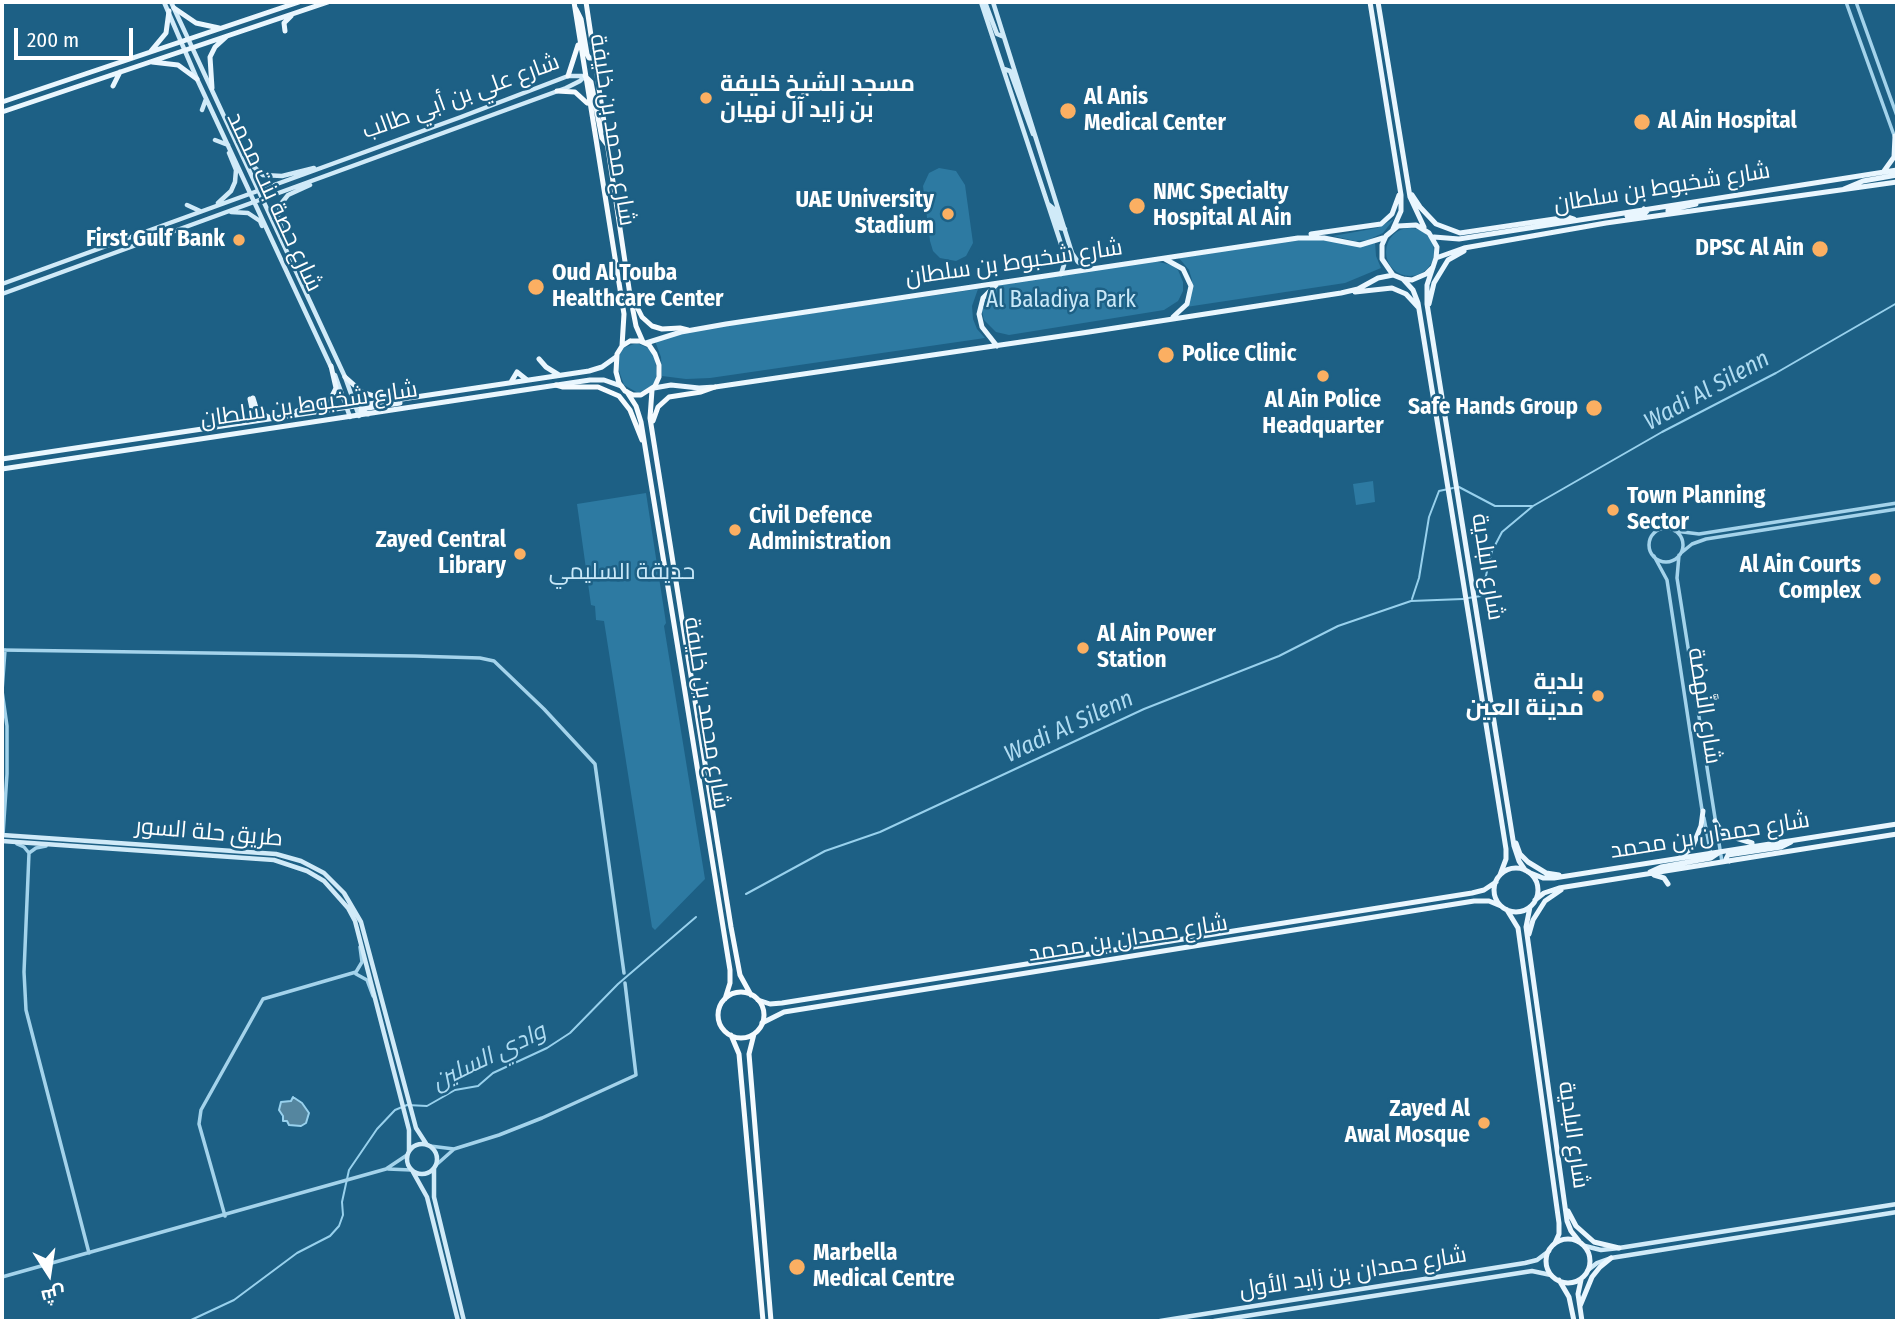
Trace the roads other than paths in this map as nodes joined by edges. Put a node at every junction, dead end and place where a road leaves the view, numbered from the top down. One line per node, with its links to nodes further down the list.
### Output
1 (164, 2): 12 (main road, شارع حصة بنت محمد)
2 (299, 2): 15 (main road)
3 (328, 2): 13 (main road)
4 (586, 2): 25 (highway, شارع محمد بن خليفة)
5 (983, 2): 19 (main road); 24 (main road)
6 (993, 2): 19 (main road)
7 (1370, 2): 55 (main road)
8 (1378, 2): 57 (main road)
9 (1846, 2): 41 (street)
10 (1856, 2): 40 (street)
11 (574, 4): 17 (highway, شارع محمد بن خليفة); 25 (highway)
12 (171, 7): 15 (main road); 18 (main road, شارع حصة بنت محمد); 20 (main road, شارع حصة بنت محمد); 23 (main road)
13 (295, 13): 14 (main road); 14 (main road)
14 (267, 22): 16 (main road)
15 (222, 28): 18 (main road)
16 (229, 35): 21 (main road); 33 (main road)
17 (579, 38): 29 (highway); 30 (highway, شارع محمد بن خليفة)
18 (188, 39): 20 (main road); 21 (main road, شارع حصة بنت محمد)
19 (1005, 40): 24 (main road); 42 (main road)
20 (181, 41): 22 (main road, شارع حصة بنت محمد); 23 (main road)
21 (192, 46): 22 (main road); 33 (main road, شارع حصة بنت محمد)
22 (184, 49): 26 (main road); 31 (main road, شارع حصة بنت محمد)
23 (149, 52): 36 (main road)
24 (1000, 59): 27 (main road)
25 (595, 60): 30 (highway); 47 (highway, شارع محمد بن خليفة)
26 (145, 62): 28 (main road); 31 (main road)
27 (1003, 69): 42 (main road); 63 (main road)
28 (120, 72): 32 (main road); 39 (main road)
29 (568, 76): 30 (main road, شارع علي بن أبي طالب); 48 (main road, شارع علي بن أبي طالب)
30 (585, 76): 34 (main road, شارع علي بن أبي طالب); 37 (highway, شارع محمد بن خليفة); 47 (highway)
31 (197, 79): 35 (main road, شارع حصة بنت محمد)
32 (113, 86)
33 (212, 88): 43 (main road, شارع حصة بنت محمد)
34 (557, 91): 37 (highway); 51 (main road, شارع علي بن أبي طالب)
35 (206, 99): 38 (main road); 46 (main road, شارع حصة بنت محمد)
36 (2, 102)
37 (590, 106): 98 (highway, شارع محمد بن خليفة)
38 (202, 110)
39 (2, 112)
40 (1897, 117)
41 (1895, 136): 45 (street); 49 (main road)
42 (1036, 137): 71 (main road)
43 (235, 139): 48 (main road); 56 (main road, شارع حصة بنت محمد)
44 (215, 140): 46 (main road)
45 (1897, 143)
46 (228, 145): 59 (main road, شارع حصة بنت محمد); 65 (main road)
47 (608, 146): 92 (highway, شارع محمد بن خليفة)
48 (318, 167): 56 (main road, شارع علي بن أبي طالب)
49 (1883, 172): 50 (main road, شارع شخبوط بن سلطان); 60 (main road, شارع شخبوط بن سلطان)
50 (1897, 172): 58 (main road)
51 (320, 178): 61 (main road, شارع علي بن أبي طالب); 80 (main road)
52 (1897, 182): 53 (main road, شارع شخبوط بن سلطان)
53 (1882, 185): 54 (main road); 58 (main road, شارع شخبوط بن سلطان)
54 (1897, 188)
55 (1400, 189): 72 (main road); 78 (main road)
56 (258, 190): 59 (main road, شارع علي بن أبي طالب); 61 (main road, شارع حصة بنت محمد)
57 (1409, 191): 69 (main road); 73 (main road)
58 (1841, 191): 68 (main road, شارع شخبوط بن سلطان)
59 (250, 193): 62 (main road, شارع حصة بنت محمد); 65 (main road, شارع علي بن أبي طالب)
60 (1715, 198): 66 (main road, شارع شخبوط بن سلطان); 68 (main road)
61 (263, 199): 62 (main road, شارع علي بن أبي طالب); 80 (main road, شارع حصة بنت محمد)
62 (253, 202): 70 (main road, شارع علي بن أبي طالب); 79 (main road, شارع حصة بنت محمد)
63 (1048, 203): 71 (main road); 85 (main road)
64 (187, 205): 67 (main road)
65 (215, 206): 67 (main road, شارع علي بن أبي طالب)
66 (1644, 209): 69 (main road, شارع شخبوط بن سلطان); 74 (main road)
67 (201, 211): 88 (main road, شارع علي بن أبي طالب)
68 (1668, 214): 74 (main road, شارع شخبوط بن سلطان)
69 (1577, 219): 77 (main road, شارع شخبوط بن سلطان)
70 (197, 223): 79 (main road); 91 (main road, شارع علي بن أبي طالب)
71 (1065, 229): 84 (main road)
72 (1393, 229): 73 (main road); 75 (main road)
73 (1426, 229): 77 (main road)
74 (1573, 229): 76 (main road, شارع شخبوط بن سلطان)
75 (1386, 236): 78 (main road, شارع شخبوط بن سلطان); 86 (main road)
76 (1535, 236): 81 (main road, شارع شخبوط بن سلطان); 94 (main road)
77 (1433, 237): 81 (main road)
78 (1298, 238): 82 (main road, شارع شخبوط بن سلطان)
79 (274, 244): 102 (main road, شارع حصة بنت محمد)
80 (287, 249): 104 (main road, شارع حصة بنت محمد)
81 (1436, 258): 83 (main road)
82 (1164, 259): 84 (main road, شارع شخبوط بن سلطان); 95 (main road)
83 (1433, 267): 87 (main road); 94 (main road, شارع البلدية)
84 (1090, 270): 85 (main road, شارع شخبوط بن سلطان)
85 (1060, 274): 89 (main road, شارع شخبوط بن سلطان)
86 (1393, 275): 87 (main road); 90 (main road)
87 (1402, 279): 93 (main road, شارع البلدية)
88 (2, 284)
89 (998, 284): 96 (main road, شارع شخبوط بن سلطان); 99 (main road)
90 (1341, 293): 93 (main road); 95 (main road)
91 (2, 294)
92 (631, 295): 96 (highway); 97 (highway, شارع محمد بن خليفة)
93 (1419, 308): 147 (main road, شارع البلدية)
94 (1428, 310): 134 (main road, شارع البلدية)
95 (1170, 319): 99 (main road)
96 (688, 330): 97 (main road, شارع شخبوط بن سلطان)
97 (645, 343): 98 (highway); 108 (highway)
98 (622, 346): 100 (highway)
99 (997, 346): 107 (main road)
100 (616, 357): 103 (main road, شارع شخبوط بن سلطان); 106 (highway)
101 (539, 359): 103 (main road)
102 (331, 366): 113 (main road, شارع حصة بنت محمد); 115 (main road)
103 (559, 375): 110 (main road, شارع شخبوط بن سلطان)
104 (345, 377): 111 (main road); 112 (main road, شارع حصة بنت محمد)
105 (556, 385): 106 (main road, شارع شخبوط بن سلطان); 114 (main road, شارع شخبوط بن سلطان); 121 (highway)
106 (621, 387): 109 (highway)
107 (715, 387): 108 (main road); 120 (highway)
108 (653, 389): 109 (highway); 120 (highway, شارع محمد بن خليفة)
109 (627, 392): 121 (highway, شارع محمد بن خليفة)
110 (429, 395): 111 (main road, شارع شخبوط بن سلطان); 114 (main road)
111 (406, 398): 112 (main road, شارع شخبوط بن سلطان)
112 (356, 404): 113 (main road, شارع شخبوط بن سلطان); 116 (main road, شارع حصة بنت محمد)
113 (348, 406): 115 (main road, شارع شخبوط بن سلطان); 117 (main road, شارع حصة بنت محمد)
114 (369, 414): 116 (main road, شارع شخبوط بن سلطان)
115 (291, 415): 118 (main road, شارع شخبوط بن سلطان)
116 (359, 416): 117 (main road, شارع شخبوط بن سلطان)
117 (350, 417): 123 (main road, شارع شخبوط بن سلطان)
118 (270, 418): 119 (main road, شارع شخبوط بن سلطان); 119 (main road)
119 (246, 422): 122 (main road, شارع شخبوط بن سلطان)
120 (652, 431): 161 (highway, شارع محمد بن خليفة)
121 (645, 446): 163 (highway, شارع محمد بن خليفة)
122 (2, 459)
123 (2, 469)
124 (1897, 506): 125 (street); 126 (street)
125 (1675, 531): 126 (street); 127 (street)
126 (1680, 554): 127 (street); 130 (street, شارع النَّهضة)
127 (1654, 556): 129 (street, شارع النَّهضة)
128 (3, 650): 136 (street); 159 (street)
129 (1691, 732): 130 (street); 131 (street, شارع النَّهضة)
130 (1706, 759): 132 (street, شارع النَّهضة)
131 (1703, 811): 142 (street, شارع النَّهضة); 143 (main road)
132 (1715, 821): 138 (main road); 140 (street, شارع النَّهضة)
133 (1897, 824): 137 (main road, شارع حمدان بن محمد)
134 (1511, 829): 145 (main road, شارع البلدية); 148 (main road)
135 (1897, 834): 144 (main road, شارع حمدان بن محمد)
136 (2, 838): 139 (main road, طريق حلة السور); 141 (street); 168 (main road, طريق حلة السور)
137 (1793, 840): 138 (main road, شارع حمدان بن محمد); 144 (main road)
138 (1762, 844): 140 (main road, شارع حمدان بن محمد)
139 (63, 845): 141 (street); 157 (main road, طريق حلة السور)
140 (1720, 851): 142 (main road, شارع حمدان بن محمد); 144 (street, شارع النَّهضة)
141 (29, 853): 183 (street)
142 (1711, 858): 143 (main road, شارع حمدان بن محمد); 144 (main road, شارع حمدان بن محمد); 146 (main road, شارع حمدان بن محمد)
143 (1668, 860): 148 (main road, شارع حمدان بن محمد)
144 (1725, 862)
145 (1527, 871): 147 (main road); 148 (main road, شارع حمدان بن محمد); 152 (main road)
146 (1648, 874): 150 (main road); 151 (main road, شارع حمدان بن محمد)
147 (1500, 876): 149 (main road)
148 (1569, 876)
149 (1496, 882): 153 (main road); 164 (main road, شارع حمدان بن محمد)
150 (1668, 884)
151 (1566, 888): 152 (main road, شارع حمدان بن محمد); 156 (main road)
152 (1535, 900): 154 (main road)
153 (1501, 906): 155 (main road); 165 (main road, شارع حمدان بن محمد)
154 (1530, 907): 155 (main road); 156 (main road, شارع البلدية)
155 (1507, 910): 179 (main road, شارع البلدية)
156 (1528, 940): 175 (main road, شارع البلدية)
157 (360, 941): 158 (street); 162 (main road, طريق حلة السور)
158 (354, 973): 162 (street); 177 (street)
159 (624, 973)
160 (625, 983): 169 (street)
161 (751, 995): 163 (highway); 164 (highway)
162 (374, 999): 170 (main road, طريق حلة السور)
163 (725, 999): 167 (highway)
164 (758, 1000): 165 (highway)
165 (762, 1023): 166 (highway)
166 (754, 1034): 167 (highway); 194 (highway)
167 (731, 1035): 193 (highway)
168 (428, 1146): 169 (street); 170 (main road); 171 (main road)
169 (454, 1149): 171 (street)
170 (408, 1153): 172 (street); 173 (main road)
171 (435, 1167): 173 (main road); 192 (main road)
172 (386, 1169): 173 (street); 177 (street)
173 (412, 1171): 191 (main road)
174 (1897, 1204): 181 (main road)
175 (1565, 1205): 178 (main road, شارع البلدية); 181 (main road)
176 (1897, 1212): 184 (main road)
177 (225, 1216): 183 (street)
178 (1579, 1241): 179 (main road); 180 (main road)
179 (1555, 1243): 182 (main road)
180 (1585, 1246): 181 (main road); 185 (main road)
181 (1619, 1248)
182 (1549, 1251): 186 (main road); 195 (main road, شارع حمدان بن زايد الأول)
183 (89, 1254): 188 (street)
184 (1611, 1258): 185 (main road); 190 (main road)
185 (1588, 1270): 187 (main road)
186 (1551, 1275): 189 (main road); 196 (main road, شارع حمدان بن زايد الأول)
187 (1584, 1276): 189 (main road); 190 (main road)
188 (2, 1278)
189 (1559, 1280): 197 (main road)
190 (1580, 1306): 198 (main road)
191 (458, 1321)
192 (464, 1321)
193 (763, 1321)
194 (771, 1321)
195 (1160, 1321)
196 (1214, 1321)
197 (1574, 1321)
198 (1582, 1321)

